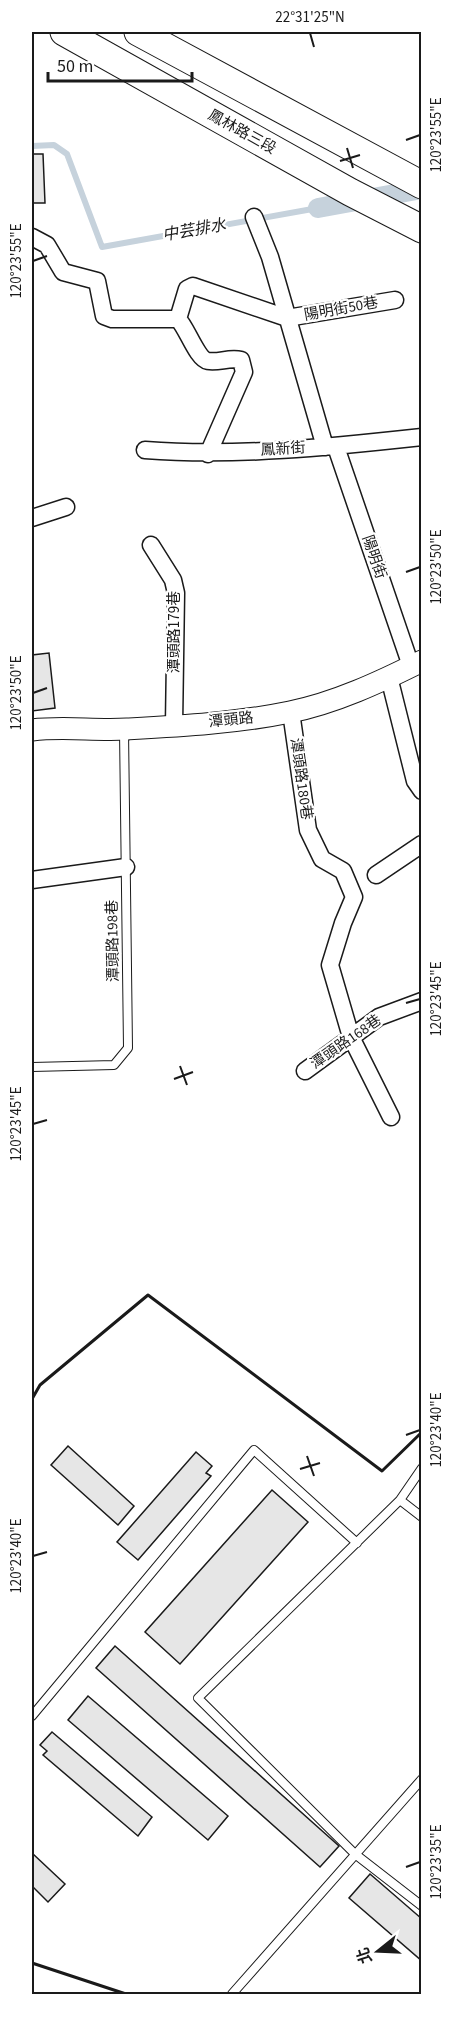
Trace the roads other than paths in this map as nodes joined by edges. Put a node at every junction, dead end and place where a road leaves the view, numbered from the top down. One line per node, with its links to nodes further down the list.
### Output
1 (64, 32): 5 (main road, 鳳林路三段)
2 (138, 32): 3 (main road)
3 (422, 184)
4 (254, 217): 8 (street, 陽明街)
5 (422, 229)
6 (32, 237): 9 (street)
7 (394, 300): 8 (street, 陽明街50巷)
8 (287, 318): 9 (street); 11 (street, 陽明街)
9 (178, 319): 13 (street)
10 (422, 436): 11 (street, 鳳新街)
11 (331, 447): 13 (street, 鳳新街); 17 (street, 陽明街)
12 (145, 450): 13 (street, 鳳新街)
13 (208, 454)
14 (66, 507): 15 (street)
15 (32, 518)
16 (151, 546): 20 (street, 潭頭路179巷)
17 (416, 664): 18 (street, 潭頭路)
18 (389, 676): 19 (street, 潭頭路); 23 (street)
19 (291, 712): 20 (street, 潭頭路); 29 (street, 潭頭路180巷)
20 (174, 725): 21 (street, 潭頭路)
21 (124, 729): 22 (street, 潭頭路); 25 (lane, 潭頭路198巷)
22 (32, 730)
23 (422, 791)
24 (422, 844): 26 (street)
25 (126, 867): 27 (street); 30 (lane, 潭頭路198巷)
26 (376, 875)
27 (32, 879)
28 (422, 1001): 29 (street, 潭頭路168巷)
29 (351, 1037): 31 (street, 潭頭路168巷); 32 (street, 潭頭路180巷)
30 (32, 1067)
31 (305, 1071)
32 (391, 1117)
33 (422, 1468): 34 (lane)
34 (400, 1500): 35 (lane); 36 (lane)
35 (422, 1517)
36 (357, 1543): 37 (lane); 39 (lane)
37 (32, 1716)
38 (422, 1779): 39 (lane)
39 (356, 1854): 40 (lane); 41 (lane)
40 (422, 1906)
41 (232, 1995)

